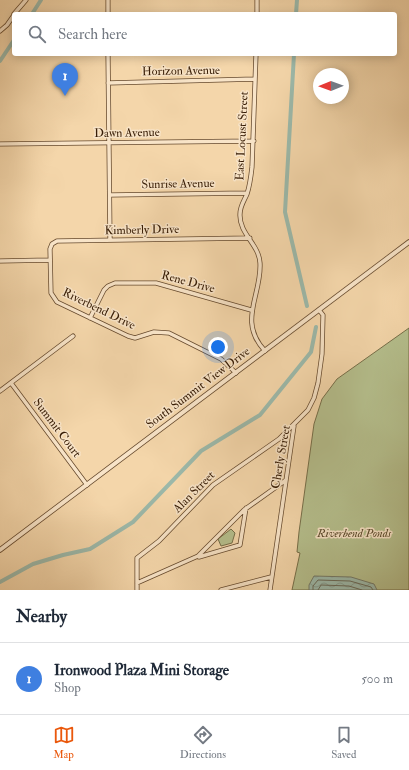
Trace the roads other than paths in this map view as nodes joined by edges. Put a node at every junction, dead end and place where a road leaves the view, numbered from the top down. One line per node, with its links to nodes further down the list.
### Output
1 (26, 0): 4 (street)
2 (108, 0): 5 (street)
3 (257, 0): 6 (street)
4 (16, 12)
5 (108, 12)
6 (257, 12)
7 (12, 17): 8 (street)
8 (0, 31)
9 (108, 56): 12 (street)
10 (256, 56): 11 (street, East Locust Street)
11 (255, 80): 12 (street, Horizon Avenue); 13 (street, East Locust Street)
12 (108, 83): 14 (street)
13 (254, 142): 14 (street, Dawn Avenue); 16 (street, East Locust Street)
14 (109, 143): 15 (street, Dawn Avenue); 17 (street)
15 (0, 144)
16 (247, 193): 17 (street, Sunrise Avenue); 18 (street, East Locust Street)
17 (110, 195): 19 (street)
18 (250, 238): 19 (street, Kimberly Drive); 23 (street, East Locust Street)
19 (110, 240): 21 (street, Kimberly Drive)
20 (409, 242): 24 (street, South Summit View Drive)
21 (50, 260): 22 (street); 25 (street, Riverbend Drive)
22 (0, 261)
23 (251, 310): 25 (street, Rene Drive); 27 (street, East Locust Street)
24 (319, 310): 27 (street, South Summit View Drive); 31 (street, Cherly Street)
25 (90, 318): 28 (street, Riverbend Drive)
26 (73, 336): 29 (street)
27 (265, 351): 28 (street, South Summit View Drive)
28 (236, 373): 33 (street, South Summit View Drive)
29 (11, 383): 30 (street); 33 (street, Summit Court)
30 (0, 391)
31 (294, 425): 32 (street, Cherly Street); 38 (street, Alan Street)
32 (286, 480): 34 (street); 37 (street, Cherly Street)
33 (87, 485): 35 (street, South Summit View Drive)
34 (246, 508): 36 (street); 36 (street)
35 (0, 550)
36 (191, 560): 38 (street)
37 (271, 577): 40 (street); 41 (street, Cherly Street)
38 (137, 583): 39 (street, Alan Street)
39 (137, 590)
40 (221, 590)
41 (270, 590)

